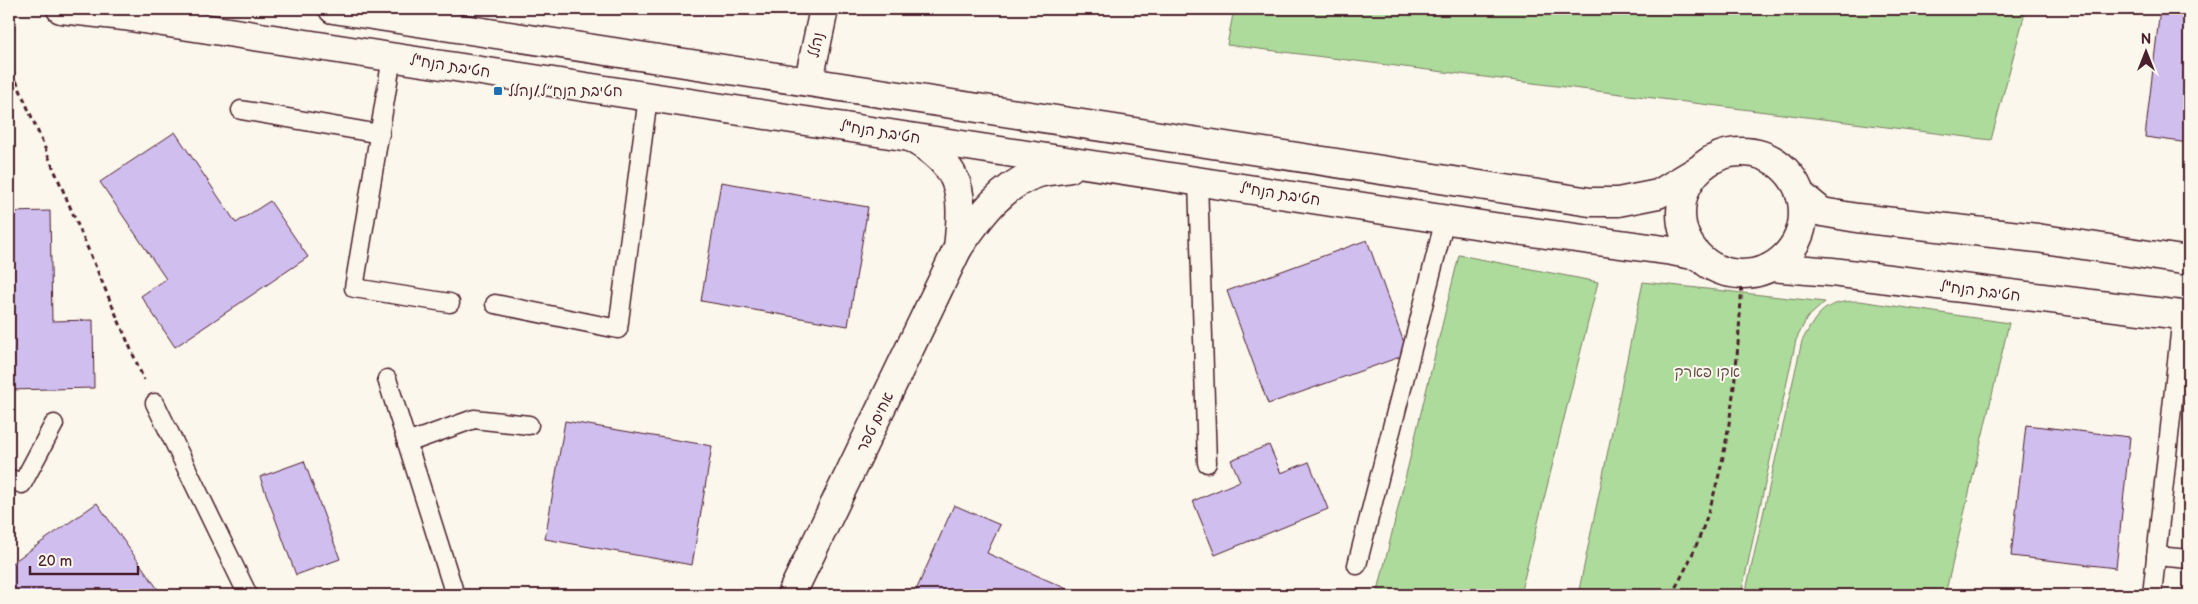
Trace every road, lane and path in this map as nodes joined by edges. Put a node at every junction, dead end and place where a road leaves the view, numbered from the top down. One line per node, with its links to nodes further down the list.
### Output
1 (61, 9): 4 (street, חטיבת הנח"ל)
2 (333, 9): 6 (street)
3 (824, 9): 6 (street, נהלל)
4 (392, 57): 7 (street, חטיבת הנח"ל); 9 (lane)
5 (9, 64): 25 (path)
6 (809, 80): 12 (street)
7 (648, 97): 10 (street, חטיבת הנח"ל); 22 (lane)
8 (241, 110): 9 (lane)
9 (380, 134): 21 (lane)
10 (907, 136): 11 (street, חטיבת הנח"ל); 16 (street)
11 (1090, 164): 13 (street, חטיבת הנח"ל); 16 (street)
12 (1698, 170): 14 (street); 17 (street)
13 (1198, 181): 15 (street, חטיבת הנח"ל); 29 (lane)
14 (1800, 194): 18 (street); 19 (street)
15 (1445, 219): 17 (street, חטיבת הנח"ל); 33 (lane)
16 (958, 248): 36 (street, אחים טפר)
17 (1698, 256): 20 (street)
18 (2189, 261)
19 (1770, 267): 20 (street); 23 (street, חטיבת הנח"ל)
20 (1742, 274): 37 (path)
21 (450, 303)
22 (496, 304)
23 (2185, 316): 31 (lane)
24 (387, 380): 28 (lane)
25 (154, 403): 34 (lane)
26 (54, 424): 30 (lane)
27 (528, 425): 28 (lane)
28 (407, 443): 35 (lane)
29 (1208, 463)
30 (9, 478)
31 (2156, 556): 32 (lane); 38 (lane)
32 (2189, 559)
33 (1357, 565)
34 (248, 595)
35 (455, 595)
36 (791, 595)
37 (1671, 595)
38 (2152, 595)

